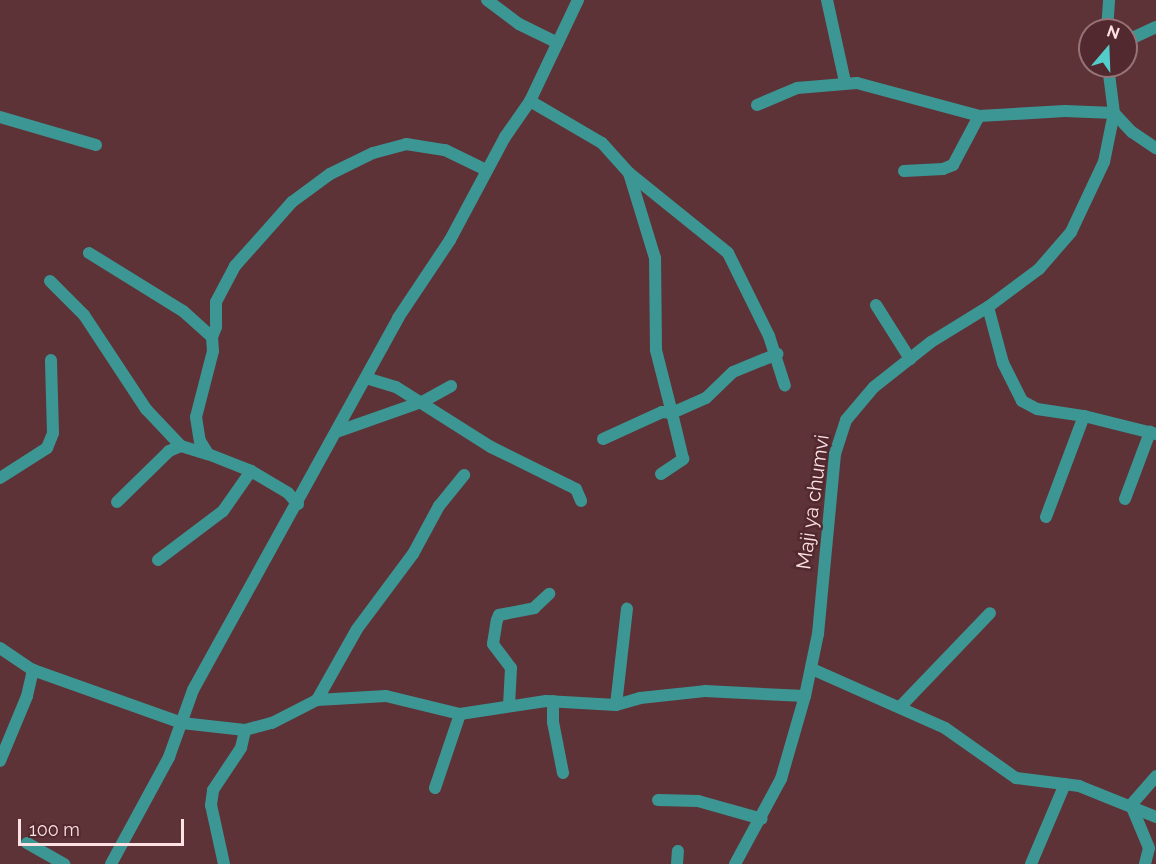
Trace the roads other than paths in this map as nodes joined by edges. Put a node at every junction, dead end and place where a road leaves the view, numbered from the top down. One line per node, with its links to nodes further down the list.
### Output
1 (487, 0): 8 (street)
2 (578, 0): 8 (street)
3 (827, 0): 10 (street)
4 (1109, 0): 5 (street)
5 (1108, 18)
6 (1156, 27): 7 (street)
7 (1138, 35)
8 (558, 43): 11 (street)
9 (1110, 78): 13 (street, Maji ya chumvi)
10 (845, 82): 12 (street); 14 (street)
11 (530, 101): 18 (street); 20 (street)
12 (757, 105)
13 (1114, 113): 14 (street); 17 (street); 24 (street, Maji ya chumvi)
14 (979, 116): 19 (street)
15 (0, 117): 16 (street)
16 (96, 144)
17 (1156, 148)
18 (486, 170): 25 (street); 29 (street)
19 (904, 171)
20 (629, 173): 26 (street); 33 (street)
21 (89, 253): 25 (street)
22 (50, 281): 38 (street)
23 (876, 305): 28 (street)
24 (988, 307): 28 (street, Maji ya chumvi); 34 (street)
25 (212, 337): 39 (street)
26 (777, 354): 31 (street); 33 (street)
27 (51, 360): 43 (street)
28 (910, 360): 56 (street, Maji ya chumvi)
29 (366, 378): 32 (street); 35 (street)
30 (451, 386): 32 (street)
31 (785, 386)
32 (420, 402): 35 (street); 47 (street)
33 (672, 413): 37 (street); 41 (street)
34 (1084, 416): 36 (street); 50 (street)
35 (339, 431): 45 (street)
36 (1153, 433): 46 (street)
37 (603, 439)
38 (181, 446): 39 (street); 48 (street)
39 (208, 454): 40 (street)
40 (251, 471): 44 (street); 51 (street)
41 (661, 474)
42 (464, 475): 59 (street)
43 (0, 478)
44 (288, 492): 45 (street); 49 (street)
45 (305, 492): 49 (street)
46 (1125, 499)
47 (581, 501)
48 (117, 502)
49 (298, 504): 65 (street)
50 (1046, 517)
51 (158, 560)
52 (549, 594): 62 (street)
53 (627, 609): 61 (street)
54 (990, 613): 63 (street)
55 (0, 648): 57 (street)
56 (812, 669): 58 (street, Maji ya chumvi); 63 (street)
57 (33, 670): 65 (street); 67 (street)
58 (805, 696): 61 (street); 75 (street, Maji ya chumvi)
59 (317, 700): 64 (street); 66 (street)
60 (553, 701): 61 (street); 62 (street); 68 (street)
61 (616, 705)
62 (509, 706): 64 (street)
63 (900, 707): 70 (street)
64 (460, 714): 71 (street)
65 (182, 723): 66 (street); 78 (street)
66 (245, 730): 79 (street)
67 (0, 761)
68 (563, 773)
69 (1156, 776): 73 (street)
70 (1065, 784): 73 (street); 81 (street)
71 (435, 788)
72 (658, 800): 75 (street)
73 (1131, 805): 74 (street); 82 (street)
74 (1156, 817)
75 (762, 819): 80 (street, Maji ya chumvi)
76 (27, 843): 77 (street)
77 (64, 864)
78 (111, 864)
79 (224, 864)
80 (735, 864)
81 (1031, 864)
82 (1145, 864)

